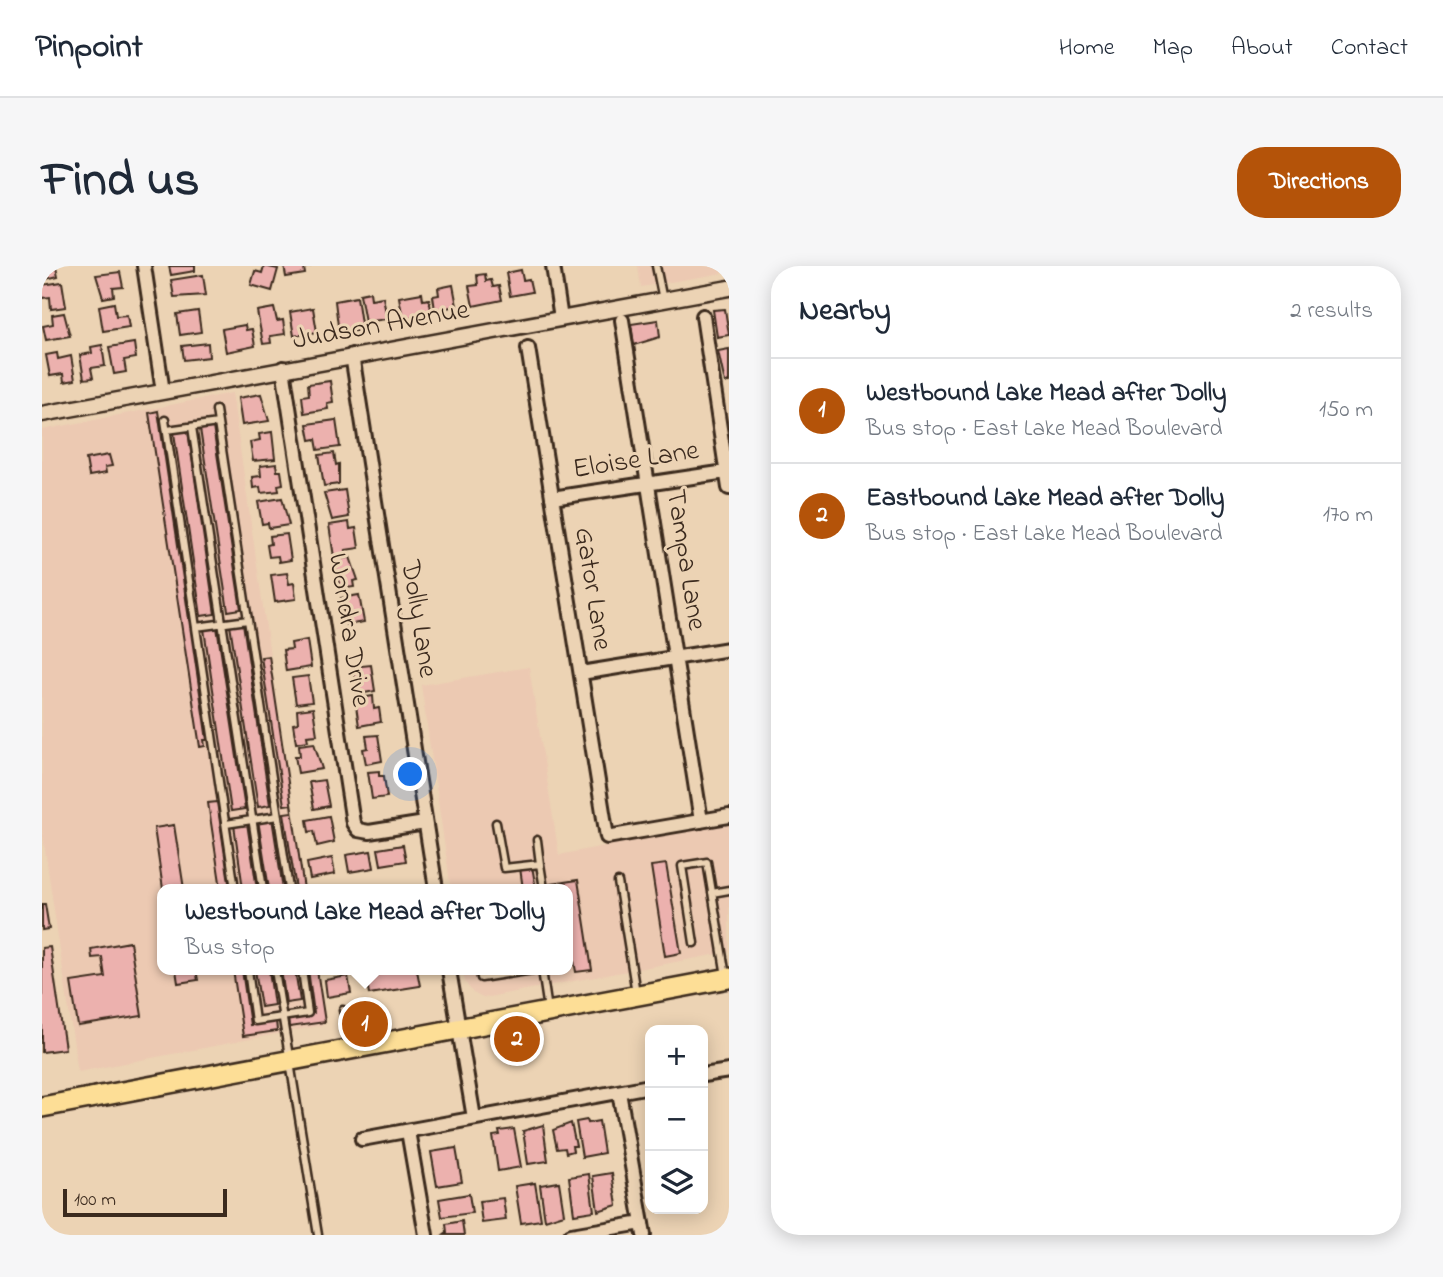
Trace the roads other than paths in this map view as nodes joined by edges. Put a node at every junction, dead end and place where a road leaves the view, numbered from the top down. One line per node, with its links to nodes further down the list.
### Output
1 (144, 266): 12 (street)
2 (553, 266): 8 (street)
3 (656, 266): 5 (lane)
4 (729, 288): 5 (street, Judson Avenue)
5 (663, 300): 6 (street, Judson Avenue)
6 (621, 314): 8 (street, Judson Avenue); 20 (street, Tampa Lane)
7 (702, 316): 19 (street)
8 (561, 319): 10 (street, Judson Avenue)
9 (528, 348): 22 (street, Gator Lane)
10 (352, 355): 11 (street, Judson Avenue); 34 (street, Dolly Lane)
11 (283, 368): 12 (street, Judson Avenue); 34 (street, Wondra Drive)
12 (163, 392): 14 (street, Judson Avenue)
13 (216, 410): 16 (lane)
14 (42, 414)
15 (165, 420): 18 (lane)
16 (218, 423): 17 (lane); 23 (lane)
17 (192, 426): 18 (lane); 24 (lane)
18 (167, 430): 25 (lane)
19 (726, 472): 20 (street, Eloise Lane); 21 (street)
20 (648, 484): 22 (street, Eloise Lane); 27 (street, Tampa Lane)
21 (729, 488)
22 (552, 498): 28 (street, Gator Lane)
23 (248, 620): 24 (lane); 29 (lane)
24 (222, 623): 25 (lane); 31 (lane)
25 (196, 626): 35 (lane)
26 (729, 649): 27 (street)
27 (675, 658): 28 (street); 32 (street, Tampa Lane)
28 (581, 673): 32 (street, Gator Lane)
29 (278, 816): 31 (lane); 41 (lane)
30 (729, 816): 32 (street)
31 (252, 820): 35 (lane); 40 (lane)
32 (701, 821)
33 (496, 822): 37 (lane)
34 (425, 823): 42 (street, Dolly Lane)
35 (226, 824): 39 (lane)
36 (537, 840): 37 (lane)
37 (540, 864): 43 (lane)
38 (618, 881): 55 (lane)
39 (234, 884)
40 (262, 884)
41 (288, 884)
42 (435, 884)
43 (543, 884)
44 (729, 890): 45 (lane)
45 (712, 893): 46 (lane); 54 (lane)
46 (694, 943)
47 (248, 975): 58 (lane)
48 (276, 975): 58 (lane)
49 (303, 975): 58 (lane)
50 (450, 975): 59 (street)
51 (481, 975): 52 (lane)
52 (500, 975)
53 (543, 975): 57 (lane)
54 (728, 978): 55 (main road)
55 (636, 995): 57 (main road)
56 (344, 1010): 60 (lane)
57 (549, 1012): 59 (main road)
58 (283, 1017): 61 (lane)
59 (458, 1029): 60 (main road); 67 (street)
60 (351, 1049): 61 (main road)
61 (289, 1060): 66 (main road); 71 (lane)
62 (729, 1071): 63 (street)
63 (708, 1074)
64 (645, 1087): 65 (street)
65 (619, 1092): 67 (street); 70 (street)
66 (42, 1107)
67 (474, 1118): 68 (street)
68 (408, 1131): 69 (street); 72 (street)
69 (362, 1139)
70 (643, 1229): 73 (street)
71 (318, 1235)
72 (426, 1235)
73 (571, 1235)

